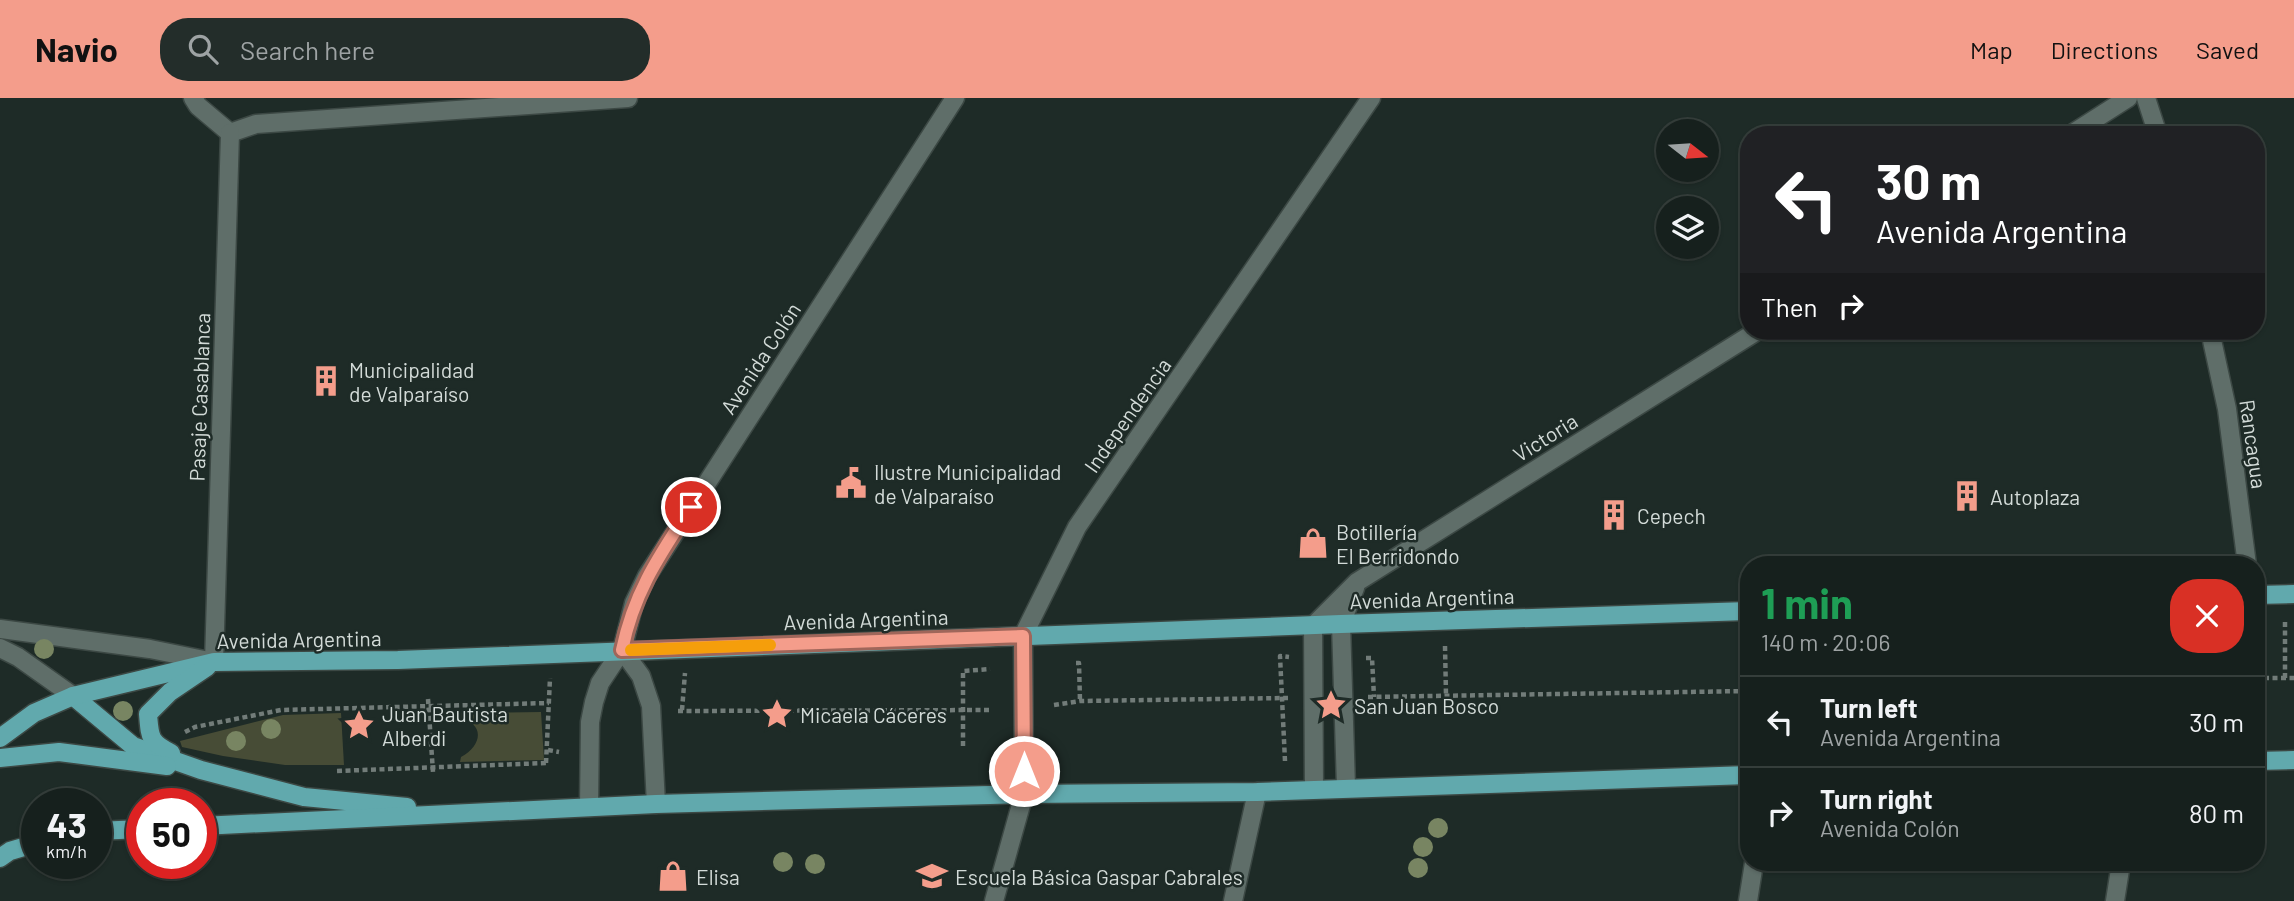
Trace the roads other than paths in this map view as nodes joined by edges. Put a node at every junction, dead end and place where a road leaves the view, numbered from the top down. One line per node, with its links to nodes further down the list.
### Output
1 (193, 98): 9 (street)
2 (628, 98): 9 (street)
3 (955, 98): 22 (street, Avenida Colón)
4 (1371, 98): 20 (street, Independencia)
5 (2128, 98): 7 (street)
6 (2146, 98): 8 (street)
7 (2084, 126)
8 (2155, 126)
9 (229, 133): 23 (street, Pasaje Casablanca)
10 (1743, 340): 13 (street, Victoria)
11 (2212, 340): 12 (street, Rancagua)
12 (2246, 556)
13 (1357, 582): 17 (street); 18 (street, Victoria)
14 (2291, 594): 15 (main road)
15 (2265, 595)
16 (1740, 611): 17 (main road, Avenida Argentina)
17 (1341, 624): 18 (main road, Avenida Argentina); 31 (street)
18 (1313, 626): 20 (main road, Avenida Argentina); 32 (street)
19 (0, 628): 23 (street)
20 (1023, 636): 22 (main road, Avenida Argentina); 34 (street, Independencia)
21 (0, 648): 24 (street)
22 (622, 650): 23 (main road, Avenida Argentina); 35 (street); 36 (street, Avenida Colón)
23 (214, 662): 24 (main road, Avenida Argentina); 29 (main road)
24 (73, 696): 25 (main road, Avenida Argentina); 29 (main road)
25 (0, 738)
26 (0, 758): 29 (main road)
27 (2294, 760): 28 (main road)
28 (2265, 761)
29 (201, 770): 37 (main road)
30 (1740, 775): 31 (main road)
31 (1346, 787): 32 (main road)
32 (1314, 789): 33 (main road)
33 (1257, 792): 34 (main road); 44 (street)
34 (1024, 794): 35 (main road); 43 (street, Independencia)
35 (656, 804): 36 (main road)
36 (589, 807): 37 (main road)
37 (477, 814): 38 (main road)
38 (217, 825)
39 (21, 848): 40 (main road)
40 (0, 858)
41 (1753, 871): 45 (street)
42 (2120, 871): 46 (street)
43 (994, 901)
44 (1233, 901)
45 (1748, 901)
46 (2115, 901)

